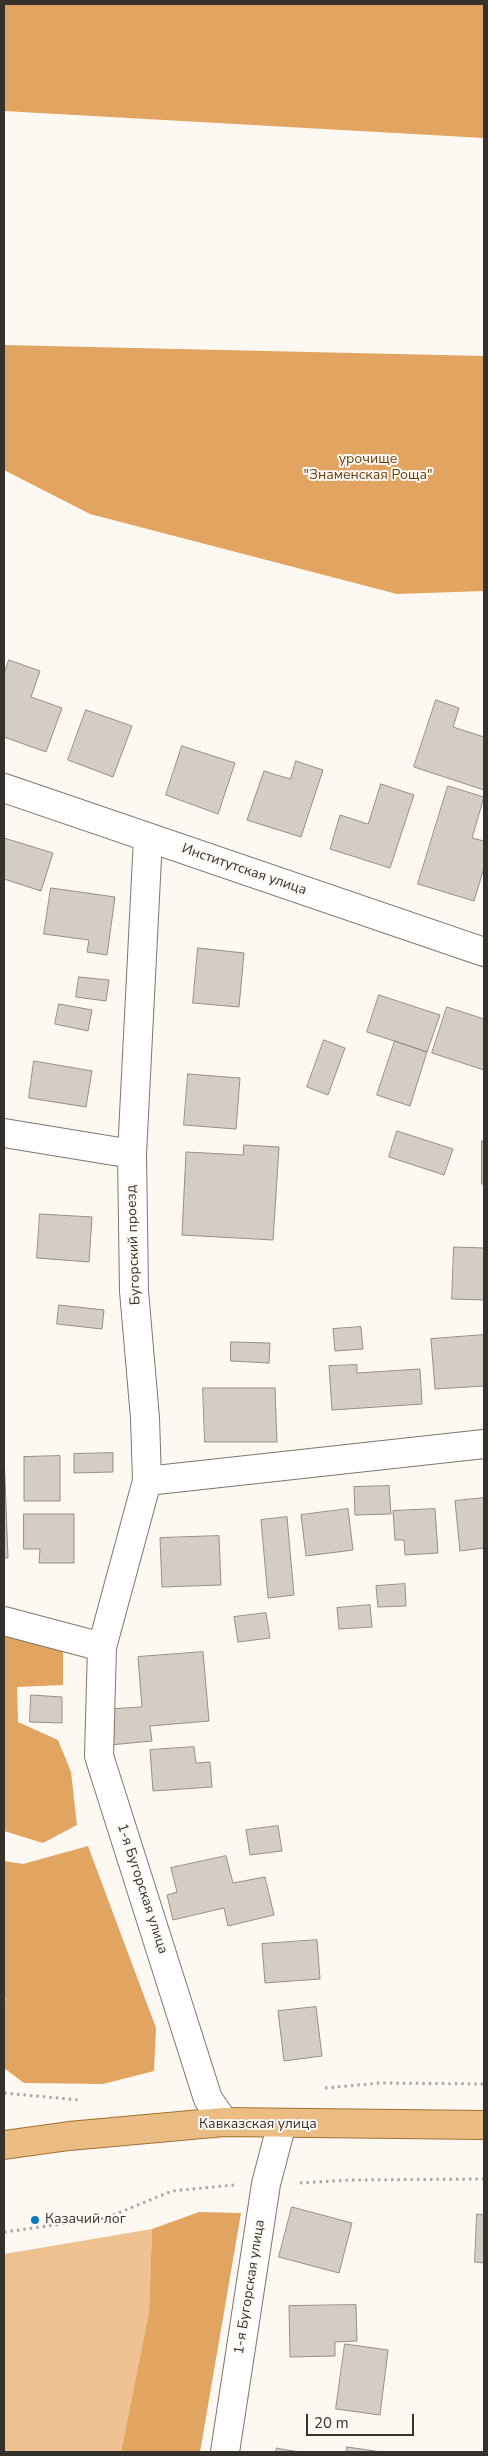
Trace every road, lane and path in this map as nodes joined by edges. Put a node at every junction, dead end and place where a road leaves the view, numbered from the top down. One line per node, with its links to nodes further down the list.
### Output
1 (4, 788): 2 (street, Институтская улица)
2 (148, 838): 3 (street, Институтская улица); 5 (street, Бугорский проезд)
3 (484, 952)
4 (4, 1133): 5 (street)
5 (132, 1154): 7 (street, Бугорский проезд)
6 (484, 1444): 7 (street)
7 (147, 1480): 9 (street, Бугорский проезд)
8 (4, 1620): 9 (street)
9 (102, 1647): 10 (street, 1-я Бугорская улица)
10 (224, 2122): 11 (main road, Кавказская улица); 13 (main road, Кавказская улица)
11 (282, 2123): 12 (main road, Кавказская улица); 14 (street, 1-я Бугорская улица)
12 (484, 2125)
13 (4, 2145)
14 (225, 2452)

